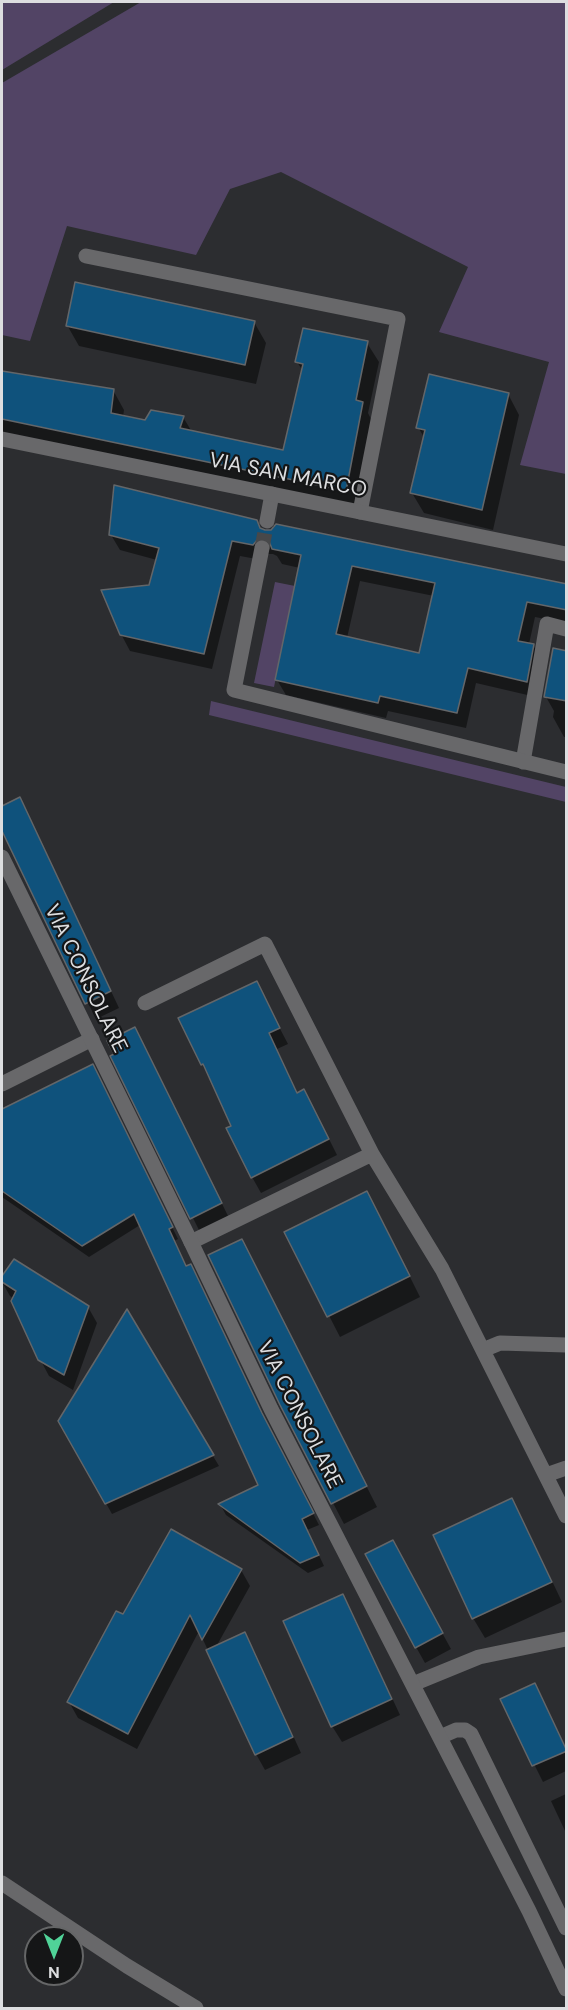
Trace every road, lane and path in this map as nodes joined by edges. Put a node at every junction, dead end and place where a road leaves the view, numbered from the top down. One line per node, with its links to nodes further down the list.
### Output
1 (86, 256): 4 (street)
2 (2, 439): 3 (street, VIA SAN MARCO)
3 (272, 494): 4 (street, VIA SAN MARCO); 5 (street)
4 (360, 512): 7 (street, VIA SAN MARCO)
5 (267, 521)
6 (262, 548): 9 (street)
7 (567, 554)
8 (567, 629): 9 (street)
9 (523, 762): 10 (street)
10 (567, 772)
11 (2, 857): 13 (street, VIA CONSOLARE)
12 (145, 1003): 15 (street)
13 (92, 1039): 14 (street); 16 (street, VIA CONSOLARE)
14 (2, 1084)
15 (372, 1154): 16 (street); 18 (street)
16 (191, 1242): 23 (street, VIA CONSOLARE)
17 (567, 1345): 18 (street)
18 (483, 1350): 20 (street)
19 (567, 1468): 20 (street)
20 (546, 1475): 21 (street)
21 (567, 1516)
22 (567, 1640): 23 (street)
23 (413, 1684): 24 (street, VIA CONSOLARE)
24 (440, 1737): 26 (street); 27 (street, VIA CONSOLARE)
25 (2, 1883): 28 (street)
26 (567, 1928)
27 (567, 1989)
28 (196, 2008)

